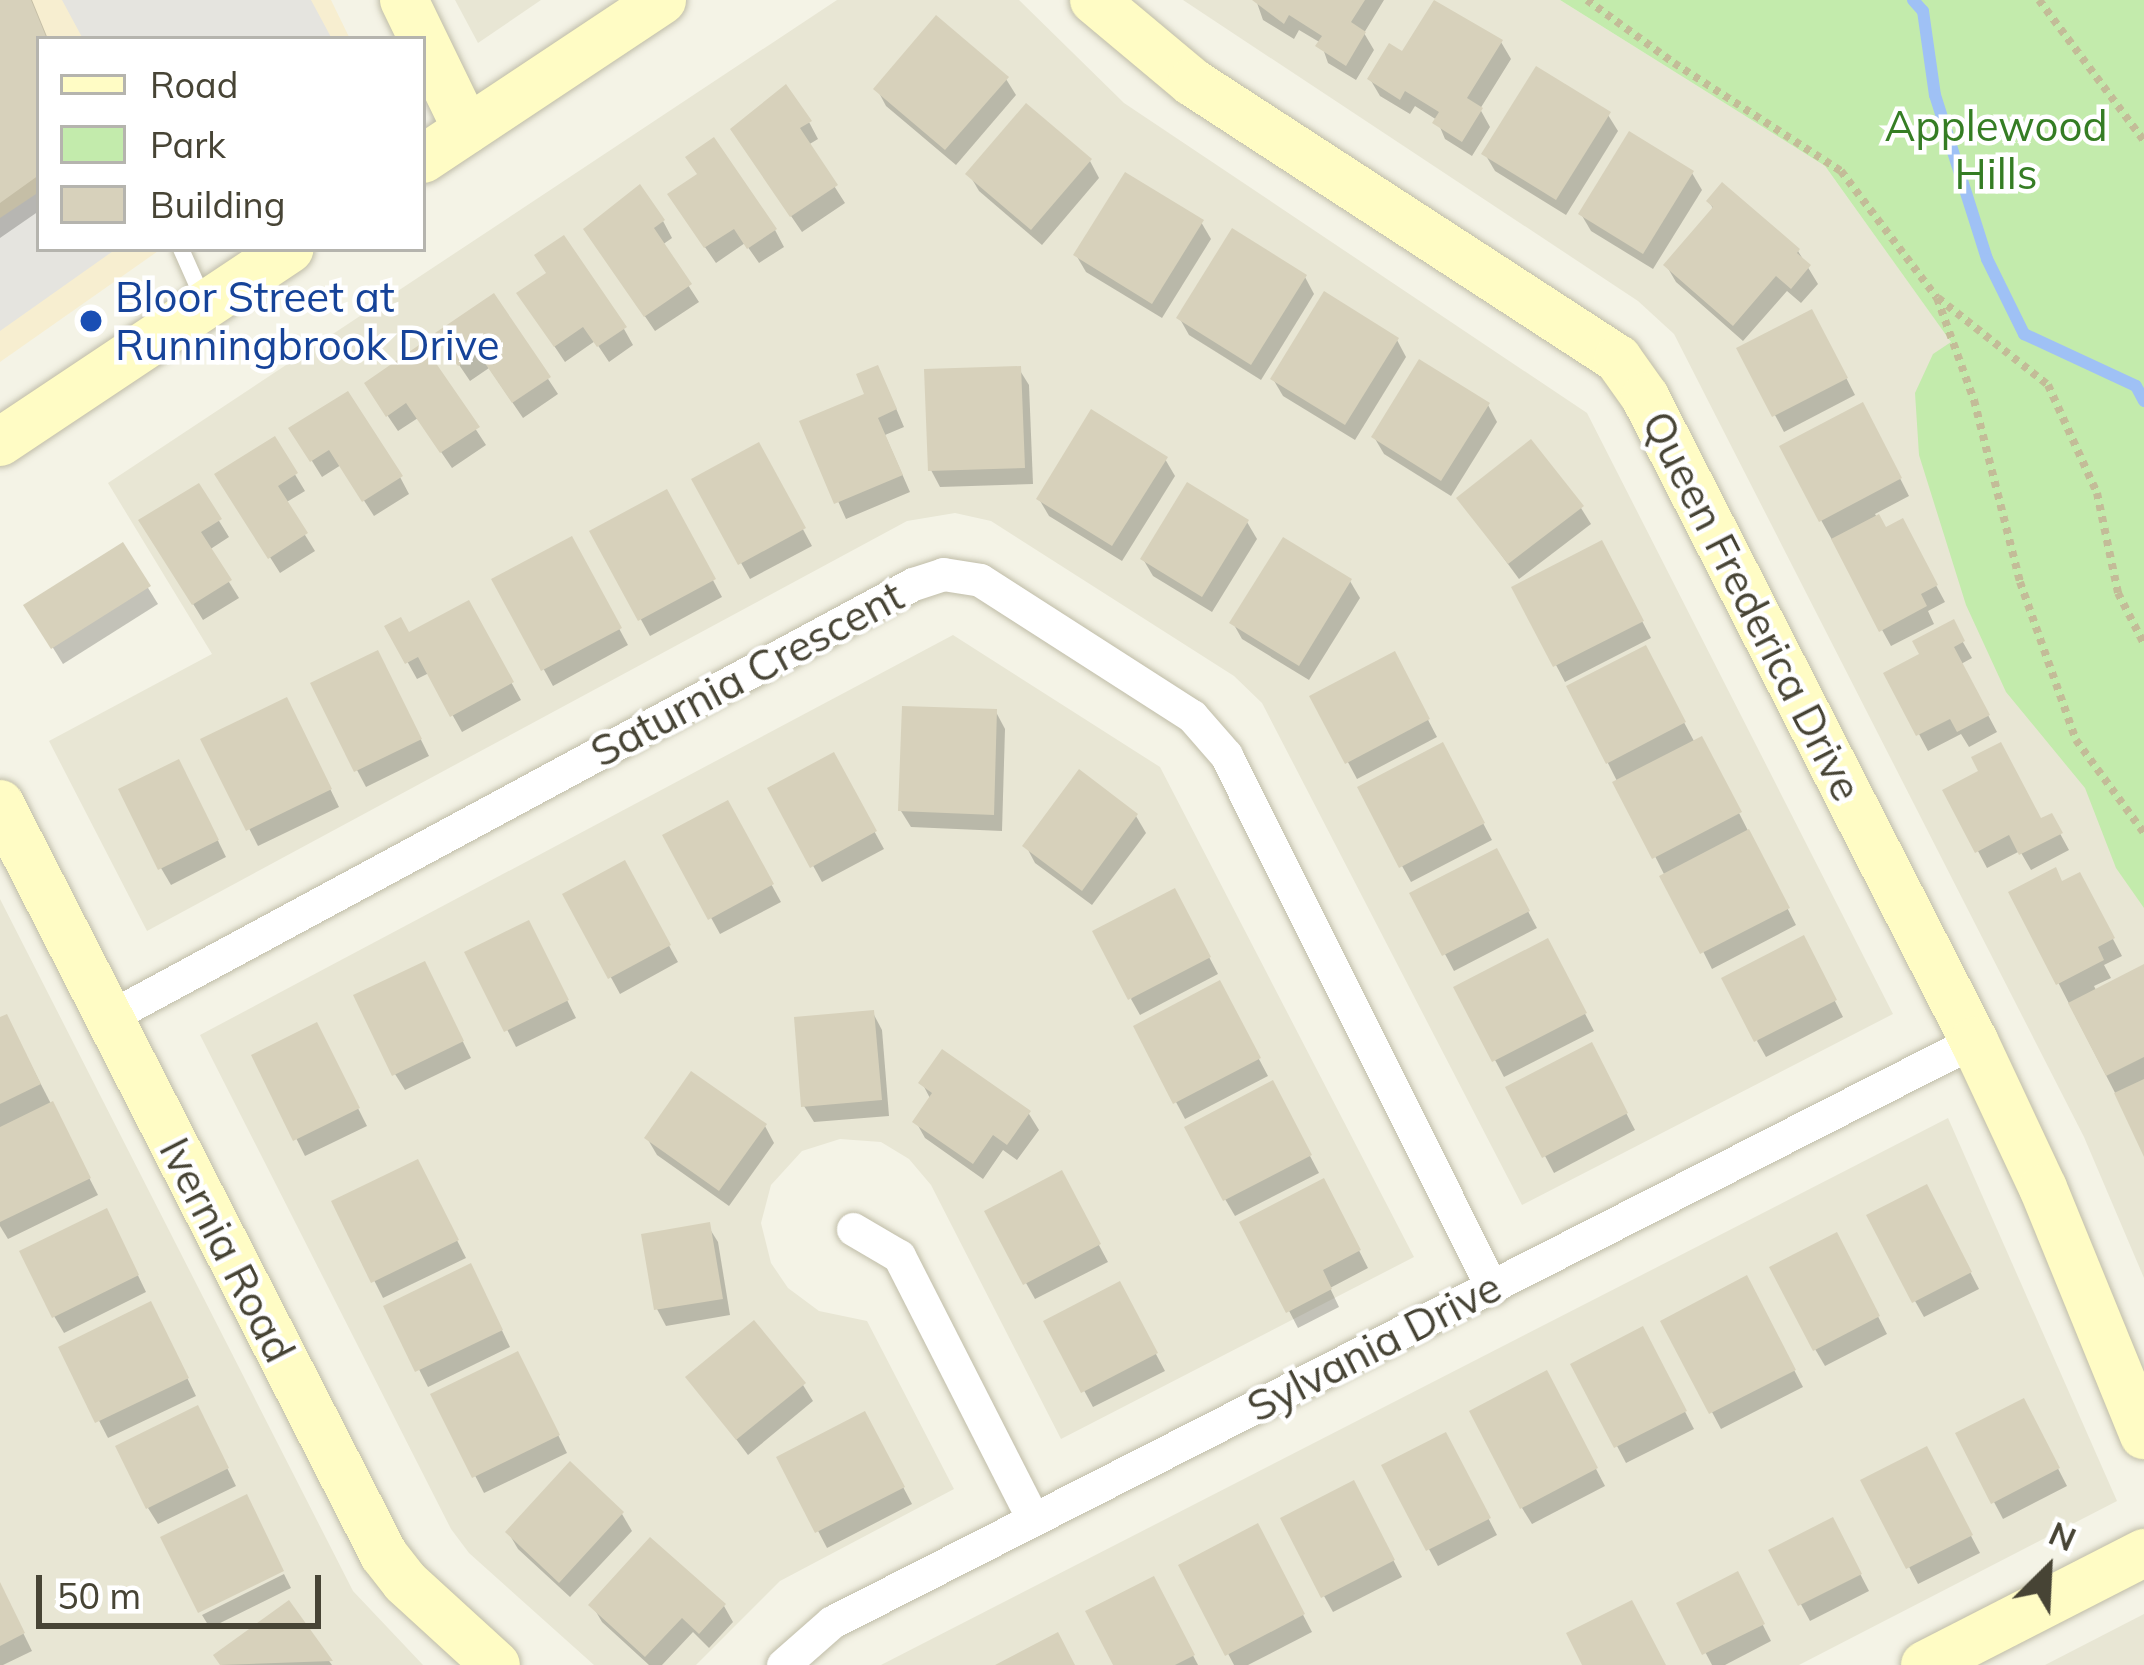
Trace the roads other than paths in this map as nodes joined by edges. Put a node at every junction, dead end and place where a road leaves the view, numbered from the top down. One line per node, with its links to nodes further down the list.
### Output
1 (404, 0): 4 (street)
2 (662, 0): 6 (street)
3 (1094, 0): 14 (street, Queen Frederica Drive)
4 (421, 36)
5 (426, 45): 6 (street)
6 (467, 130): 7 (street)
7 (426, 157)
8 (182, 252): 10 (lane)
9 (285, 252): 10 (street)
10 (206, 305): 11 (street)
11 (0, 442)
12 (0, 804): 13 (street, Ivernia Road)
13 (109, 1017): 16 (street, Saturnia Crescent); 20 (street, Ivernia Road)
14 (1974, 1041): 16 (street, Sylvania Drive); 17 (street, Queen Frederica Drive)
15 (853, 1229): 18 (street)
16 (1492, 1288): 18 (street, Sylvania Drive)
17 (2144, 1435)
18 (1033, 1519): 21 (street, Sylvania Drive)
19 (2144, 1552): 22 (street)
20 (496, 1665)
21 (783, 1665)
22 (1925, 1665)

